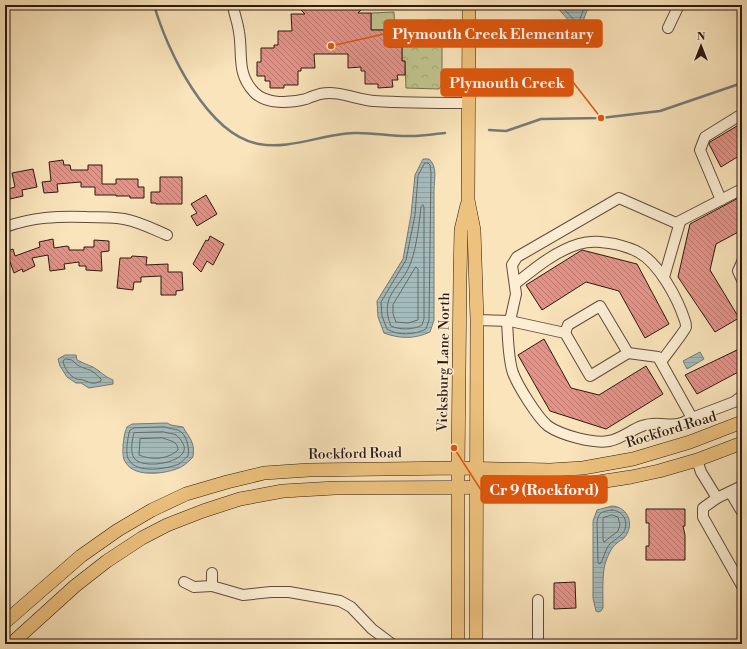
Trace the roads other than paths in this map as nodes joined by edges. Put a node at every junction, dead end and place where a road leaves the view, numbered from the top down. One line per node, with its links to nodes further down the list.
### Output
1 (233, 5): 5 (street)
2 (469, 5): 5 (main road, Vicksburg Lane North)
3 (679, 5): 4 (street)
4 (668, 28)
5 (469, 103): 8 (main road, Vicksburg Lane North)
6 (742, 114): 9 (street)
7 (742, 189): 9 (street)
8 (468, 200): 17 (main road, Vicksburg Lane North); 27 (main road, Vicksburg Lane North)
9 (721, 200): 10 (street)
10 (680, 222): 14 (street); 16 (street)
11 (5, 227): 12 (street)
12 (167, 235)
13 (742, 262): 15 (street)
14 (664, 277): 16 (street); 21 (street)
15 (742, 280)
16 (515, 284): 18 (street)
17 (476, 320): 18 (street); 28 (main road, Vicksburg Lane North)
18 (509, 321): 19 (street); 23 (street)
19 (565, 333): 20 (street); 20 (street)
20 (628, 353): 21 (street)
21 (661, 362): 23 (street)
22 (742, 396): 23 (street)
23 (692, 418)
24 (742, 422): 28 (main road, Rockford Road)
25 (742, 443): 26 (main road)
26 (697, 460): 31 (main road); 33 (street)
27 (458, 468): 28 (main road, Rockford Road); 30 (main road, Vicksburg Lane North); 40 (main road, Rockford Road)
28 (476, 469): 31 (main road, Vicksburg Lane North)
29 (742, 486): 32 (street)
30 (458, 488): 31 (main road); 41 (main road); 43 (main road, Vicksburg Lane North)
31 (476, 488): 44 (main road, Vicksburg Lane North)
32 (730, 492): 33 (street); 34 (street)
33 (717, 498): 38 (street)
34 (742, 512)
35 (212, 573): 37 (street)
36 (184, 582): 37 (street)
37 (212, 586): 42 (street)
38 (742, 586)
39 (538, 600): 45 (street)
40 (5, 622)
41 (10, 644)
42 (392, 644)
43 (458, 644)
44 (476, 644)
45 (538, 644)

